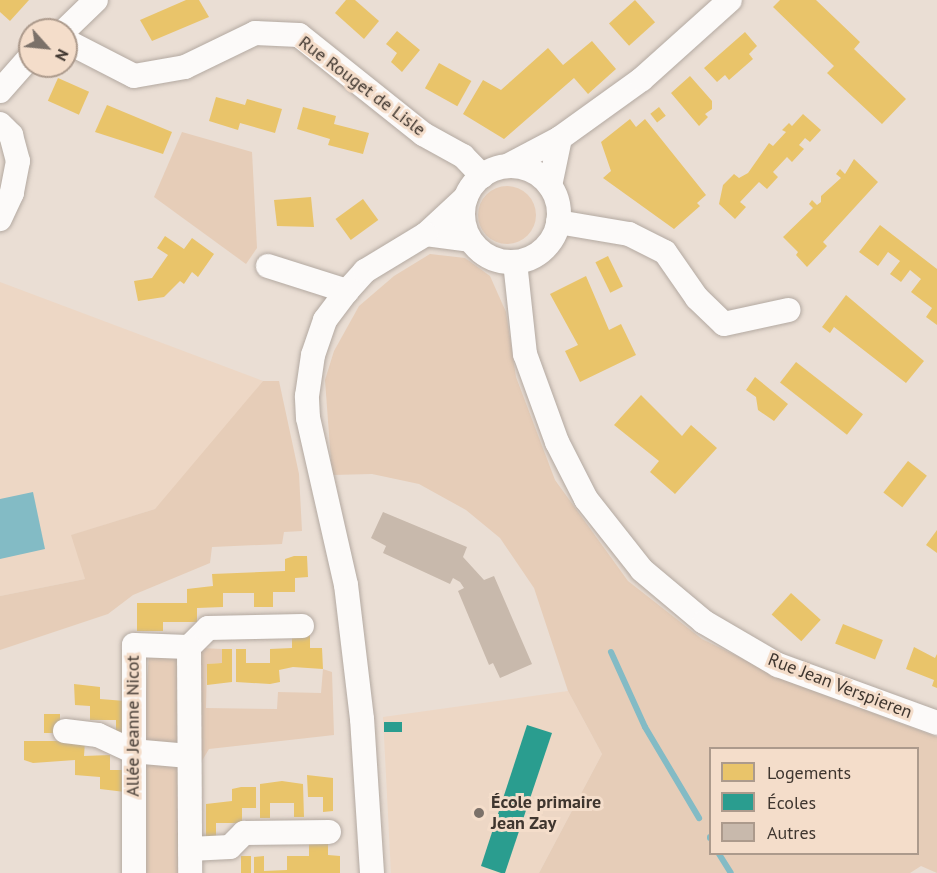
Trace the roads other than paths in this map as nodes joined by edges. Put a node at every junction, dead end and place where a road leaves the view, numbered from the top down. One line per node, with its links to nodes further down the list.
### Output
1 (96, 0): 3 (street)
2 (730, 0): 8 (street)
3 (77, 18)
4 (78, 47): 10 (street, Rue Rouget de Lisle)
5 (18, 71): 6 (street)
6 (0, 91)
7 (0, 124): 13 (street)
8 (560, 138): 9 (street); 11 (street)
9 (507, 166): 10 (street); 11 (street)
10 (482, 176): 12 (street)
11 (550, 186): 14 (street)
12 (466, 196): 15 (street); 16 (street)
13 (0, 219)
14 (558, 222): 17 (street); 20 (street)
15 (426, 234): 16 (street); 19 (street)
16 (470, 240): 17 (street)
17 (515, 262): 23 (street, Rue Jean Verspieren)
18 (268, 266): 19 (street)
19 (347, 291): 30 (street)
20 (788, 310)
21 (302, 626): 22 (street)
22 (189, 647): 25 (street, Allée Jeanne Nicot); 26 (street)
23 (937, 723)
24 (65, 731): 25 (street)
25 (132, 751): 26 (street); 29 (street, Allée Jeanne Nicot)
26 (189, 756): 28 (street)
27 (329, 832): 28 (street)
28 (190, 861)
29 (134, 873)
30 (372, 873)

